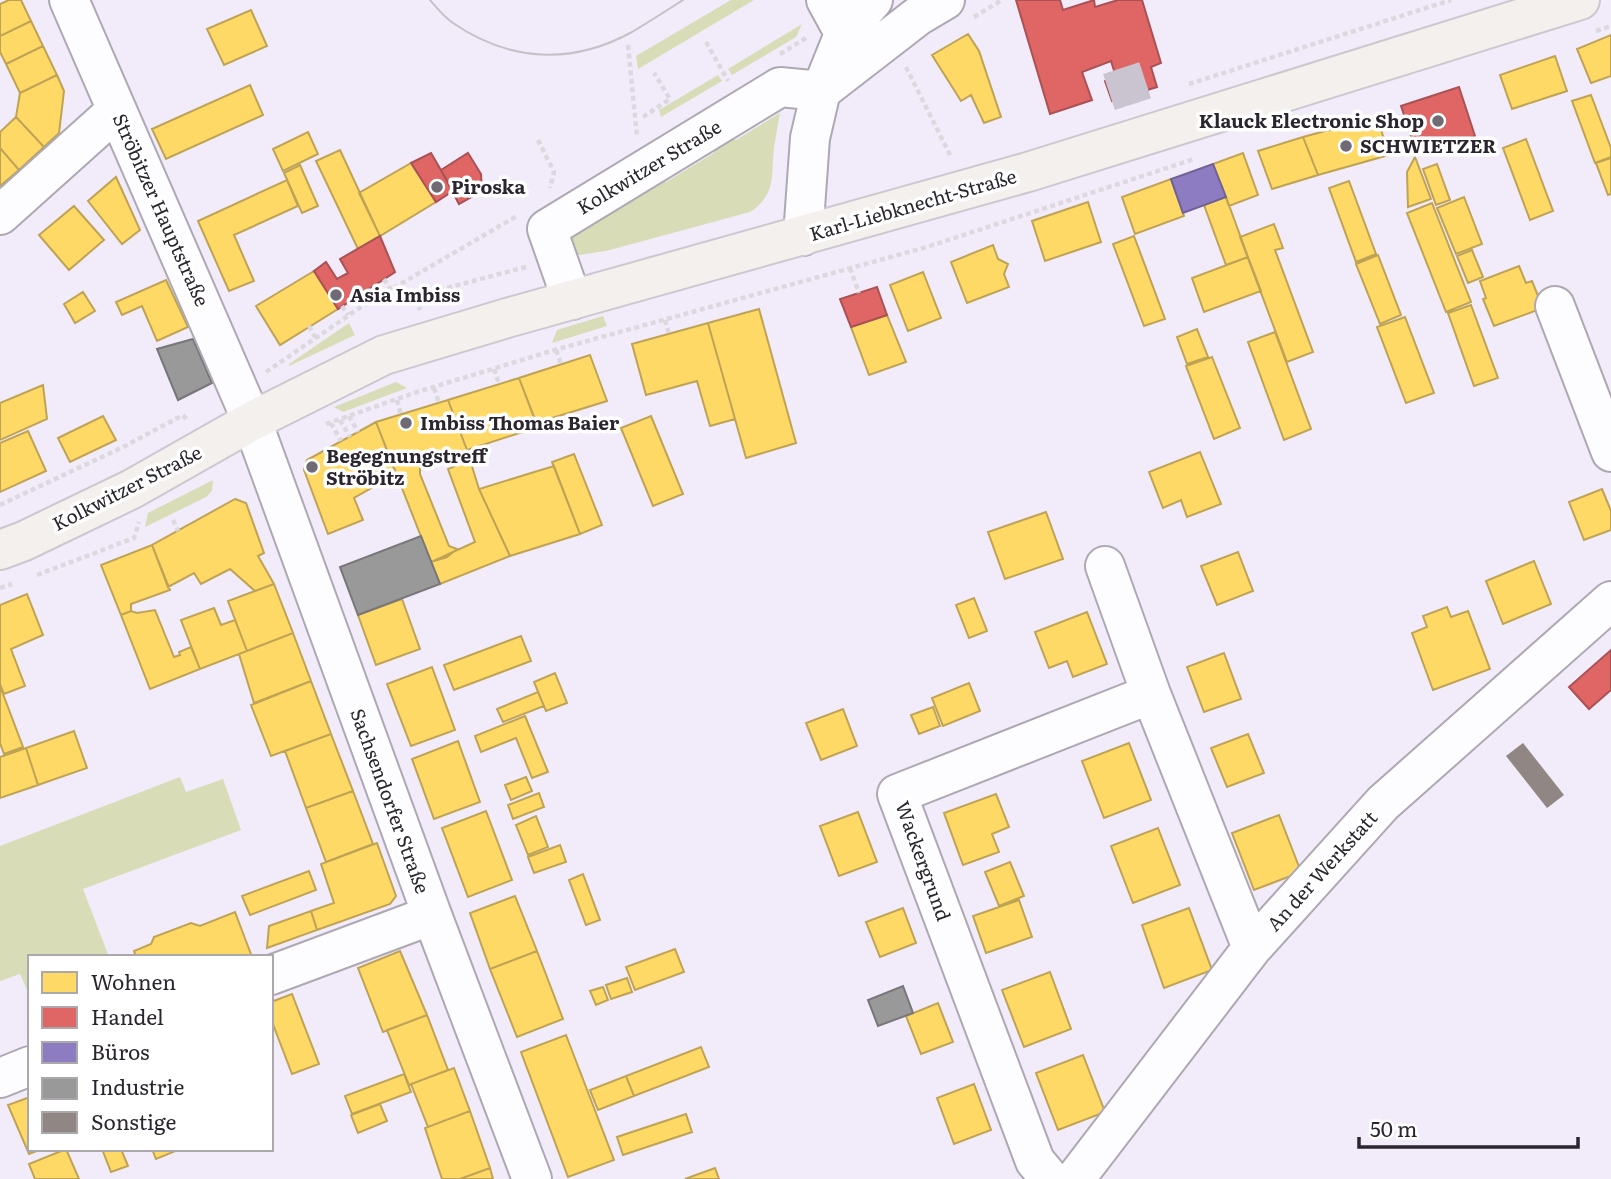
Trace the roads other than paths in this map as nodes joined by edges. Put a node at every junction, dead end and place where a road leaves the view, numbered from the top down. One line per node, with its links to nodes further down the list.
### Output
1 (69, 0): 8 (street, Ströbitzer Hauptstraße)
2 (825, 0): 6 (street)
3 (873, 0): 6 (street)
4 (956, 11): 6 (street)
5 (1583, 17): 10 (main road, Karl-Liebknecht-Straße)
6 (851, 47): 7 (street)
7 (821, 91): 10 (street); 11 (street, Kolkwitzer Straße)
8 (117, 110): 9 (street); 13 (street, Ströbitzer Hauptstraße)
9 (0, 215)
10 (803, 236): 11 (main road, Karl-Liebknecht-Straße)
11 (572, 300): 13 (main road, Karl-Liebknecht-Straße)
12 (1555, 306): 14 (street)
13 (252, 421): 15 (main road, Kolkwitzer Straße); 19 (street, Sachsendorfer Straße)
14 (1611, 452)
15 (0, 550)
16 (1105, 566): 18 (street)
17 (1611, 601): 20 (street, An der Werkstatt)
18 (1152, 694): 20 (street); 25 (street, Wackergrund)
19 (432, 915): 21 (street); 24 (street, Sachsendorfer Straße)
20 (1252, 948): 26 (street, An der Werkstatt)
21 (273, 974)
22 (28, 1067): 23 (street)
23 (0, 1078)
24 (532, 1179)
25 (1050, 1179)
26 (1075, 1179)

